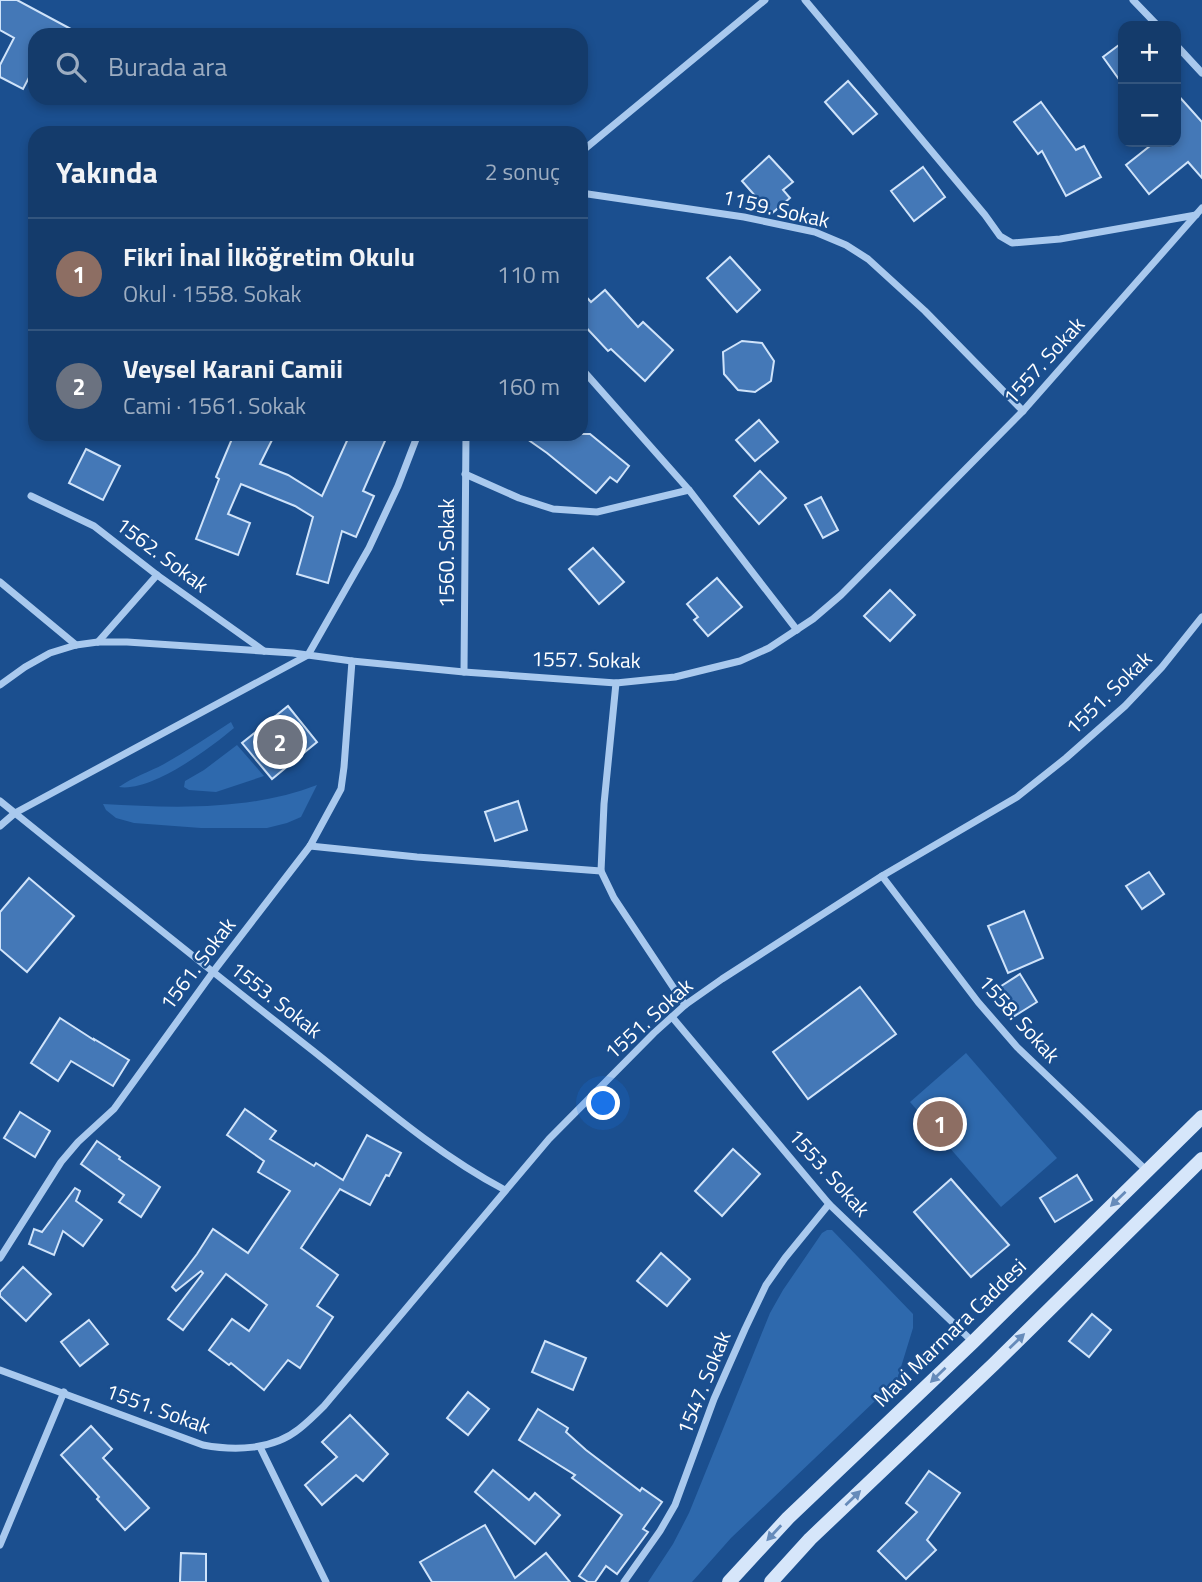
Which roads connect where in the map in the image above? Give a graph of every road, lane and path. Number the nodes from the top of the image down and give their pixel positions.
1 (765, 0) edge
2 (805, 0) edge
3 (1133, 0) edge
4 (1153, 21) edge
5 (1181, 51) edge
6 (1202, 73) edge
7 (588, 146) edge
8 (588, 194) edge
9 (1202, 208) edge
10 (1195, 215) junction
11 (588, 376) edge
12 (1023, 411) junction
13 (415, 441) edge
14 (466, 441) edge
15 (465, 474) junction
16 (688, 490) junction
17 (31, 496) dead end
18 (157, 575) junction
19 (0, 582) edge
20 (1202, 617) edge
21 (797, 630) junction
22 (98, 642) junction
23 (76, 645) junction
24 (265, 651) junction
25 (308, 655) junction
26 (352, 661) junction
27 (464, 672) junction
28 (615, 683) junction
29 (0, 685) edge
30 (0, 801) edge
31 (15, 813) junction
32 (0, 826) edge
33 (310, 846) junction
34 (601, 871) junction
35 (882, 876) junction
36 (213, 972) junction
37 (685, 1005) junction
38 (672, 1017) junction
39 (1202, 1116) edge
40 (1202, 1159) edge
41 (1147, 1171) junction
42 (505, 1190) junction
43 (829, 1204) junction
44 (0, 1258) edge
45 (973, 1342) junction
46 (0, 1370) edge
47 (64, 1392) junction
48 (260, 1447) junction
49 (0, 1545) edge
50 (326, 1582) edge
51 (624, 1582) edge
52 (729, 1582) edge
53 (771, 1582) edge

1 - 7 street
2 - 10 street
3 - 4 street
5 - 6 street
8 - 12 street, 1159. Sokak
9 - 10 street, 1557. Sokak
10 - 12 street, 1557. Sokak
11 - 16 street
12 - 21 street, 1557. Sokak
13 - 25 street
14 - 15 street, 1560. Sokak
15 - 16 street
15 - 27 street, 1560. Sokak
16 - 21 street
17 - 18 street, 1562. Sokak
18 - 22 street
18 - 24 street, 1562. Sokak
19 - 23 street
20 - 35 street, 1551. Sokak
21 - 28 street, 1557. Sokak
22 - 23 street, 1557. Sokak
22 - 24 street, 1557. Sokak
23 - 29 street, 1557. Sokak
24 - 25 street, 1557. Sokak
25 - 26 street, 1557. Sokak
25 - 31 street
26 - 27 street, 1557. Sokak
26 - 33 street, 1561. Sokak
27 - 28 street, 1557. Sokak
28 - 34 street
30 - 31 street, 1553. Sokak
31 - 32 street
31 - 36 street, 1553. Sokak
33 - 34 street
33 - 36 street, 1561. Sokak
34 - 37 street
35 - 37 street, 1551. Sokak
35 - 41 street, 1558. Sokak
36 - 42 street, 1553. Sokak
36 - 44 street, 1561. Sokak
37 - 38 street, 1551. Sokak
38 - 42 street, 1551. Sokak
38 - 43 street, 1553. Sokak
39 - 41 street, Mavi Marmara Caddesi
53 -> 40 street
41 -> 45 street, Mavi Marmara Caddesi
42 - 48 street, 1551. Sokak
43 - 45 street, 1553. Sokak
43 - 51 street, 1547. Sokak
45 -> 52 street, Mavi Marmara Caddesi
46 - 47 street, 1551. Sokak
47 - 48 street, 1551. Sokak
47 - 49 street
48 - 50 street

